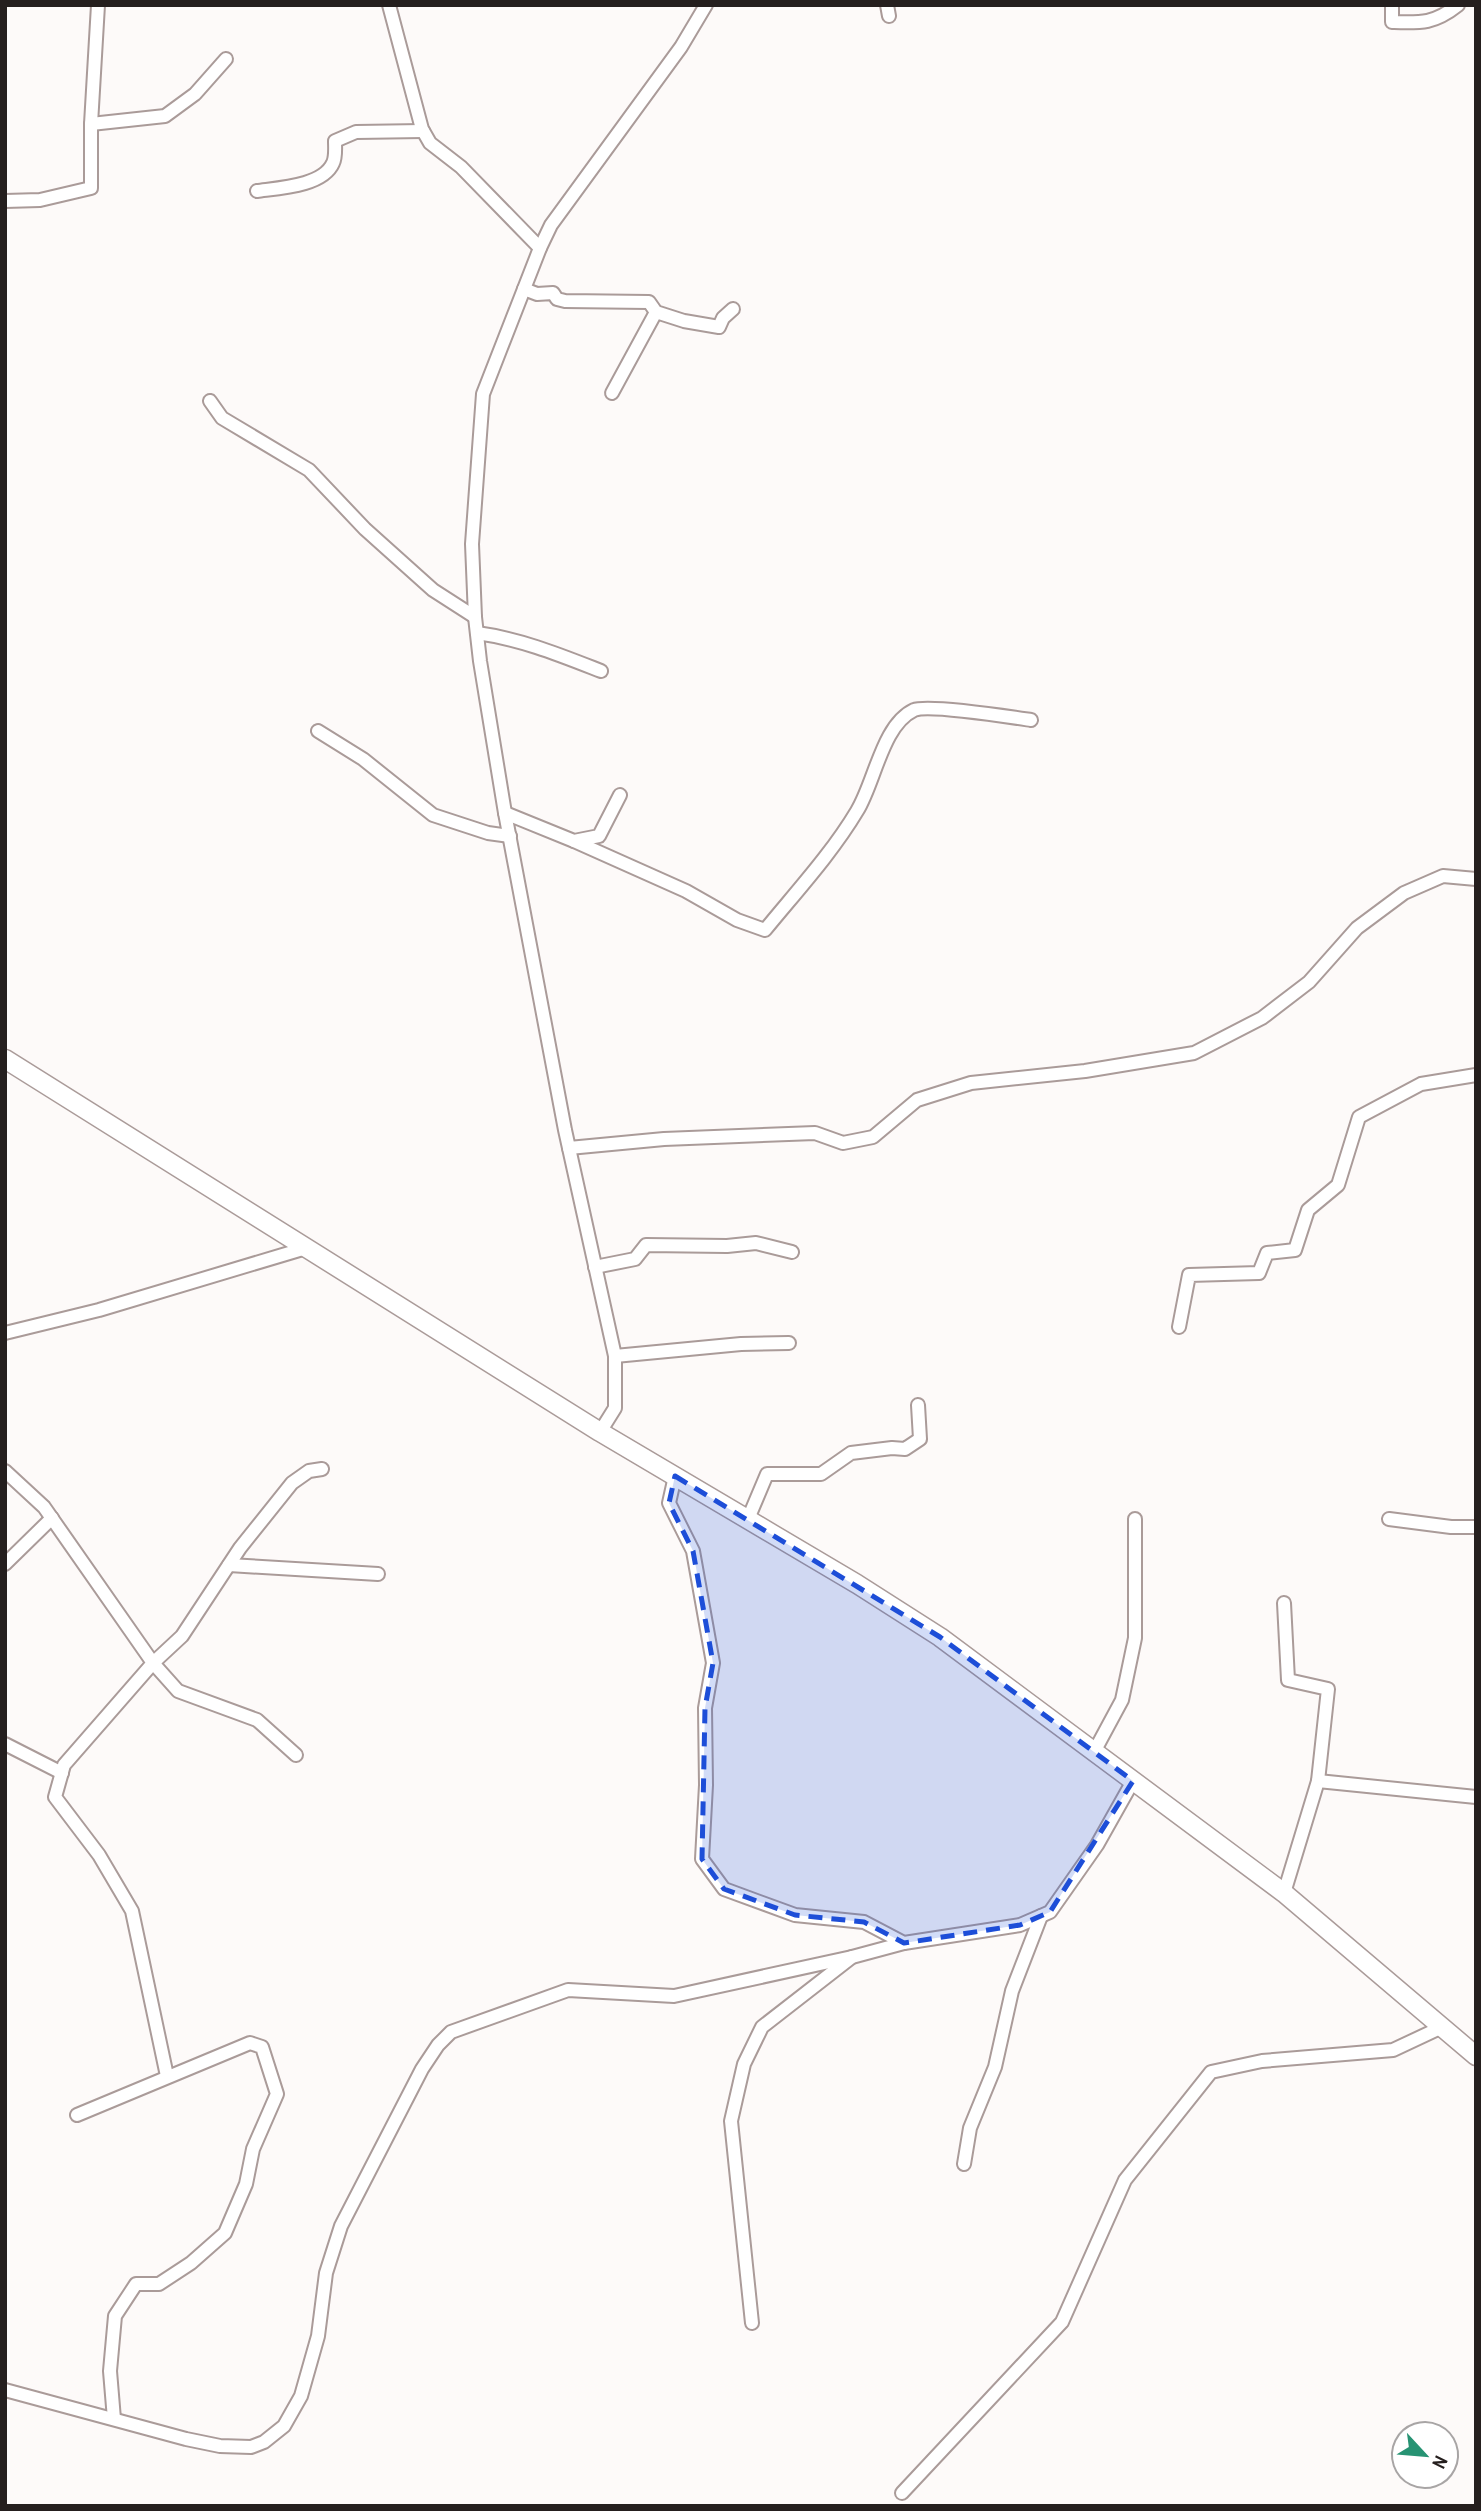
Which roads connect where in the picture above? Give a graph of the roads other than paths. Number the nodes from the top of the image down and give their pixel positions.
1 (98, 5) edge
2 (389, 5) edge
3 (706, 5) edge
4 (1392, 5) edge
5 (1458, 5) edge
6 (226, 59) dead end
7 (91, 124) junction
8 (424, 131) junction
9 (257, 191) dead end
10 (5, 201) edge
11 (540, 248) junction
12 (524, 289) junction
13 (733, 309) dead end
14 (656, 312) junction
15 (612, 393) dead end
16 (210, 401) dead end
17 (475, 617) junction
18 (477, 633) junction
19 (601, 671) dead end
20 (1031, 720) dead end
21 (318, 731) dead end
22 (620, 795) dead end
23 (505, 813) junction
24 (510, 835) junction
25 (574, 841) junction
26 (1476, 878) edge
27 (5, 1059) edge
28 (1476, 1075) edge
29 (569, 1148) junction
30 (306, 1248) junction
31 (792, 1252) dead end
32 (595, 1267) junction
33 (1179, 1327) dead end
34 (5, 1333) edge
35 (789, 1343) dead end
36 (615, 1356) junction
37 (918, 1405) dead end
38 (600, 1432) junction
39 (322, 1469) dead end
40 (5, 1471) edge
41 (676, 1476) junction
42 (52, 1518) junction
43 (748, 1519) junction
44 (1389, 1519) dead end
45 (1135, 1520) dead end
46 (1476, 1527) edge
47 (5, 1564) edge
48 (229, 1565) junction
49 (378, 1574) dead end
50 (1284, 1603) dead end
51 (153, 1663) junction
52 (5, 1744) edge
53 (1094, 1752) junction
54 (296, 1755) dead end
55 (62, 1773) junction
56 (1133, 1781) junction
57 (1318, 1781) junction
58 (1476, 1797) edge
59 (1284, 1893) junction
60 (1041, 1916) junction
61 (904, 1943) junction
62 (852, 1957) junction
63 (1442, 2027) junction
64 (1476, 2056) edge
65 (167, 2076) junction
66 (76, 2115) dead end
67 (964, 2164) dead end
68 (752, 2323) dead end
69 (5, 2390) edge
70 (114, 2419) junction
71 (902, 2493) dead end

1 - 7 street
2 - 8 street
3 - 11 street
4 - 5 street
6 - 7 street
7 - 10 street
8 - 9 street
8 - 11 street
11 - 12 street
12 - 14 street
12 - 17 street
13 - 14 street
14 - 15 street
16 - 17 street
17 - 18 street
18 - 19 street
18 - 23 street
20 - 25 street
21 - 24 street
22 - 25 street
23 - 24 street
23 - 25 street
24 - 29 street
26 - 29 street
27 - 30 main road
28 - 33 street
29 - 32 street
30 - 34 street
30 - 38 main road
31 - 32 street
32 - 36 street
35 - 36 street
36 - 38 street
37 - 43 street
38 - 41 main road
39 - 48 street
40 - 42 street
41 - 43 main road
41 - 61 street
42 - 47 street
42 - 51 street
43 - 53 main road
44 - 46 street
45 - 53 street
48 - 49 street
48 - 51 street
50 - 57 street
51 - 54 street
51 - 55 street
52 - 55 street
53 - 56 main road
55 - 65 street
56 - 59 main road
56 - 60 street
57 - 58 street
57 - 59 street
59 - 63 main road
60 - 61 street
60 - 67 street
61 - 62 street
62 - 68 street
62 - 70 street
63 - 64 main road
63 - 71 street
65 - 66 street
65 - 70 street
69 - 70 street

